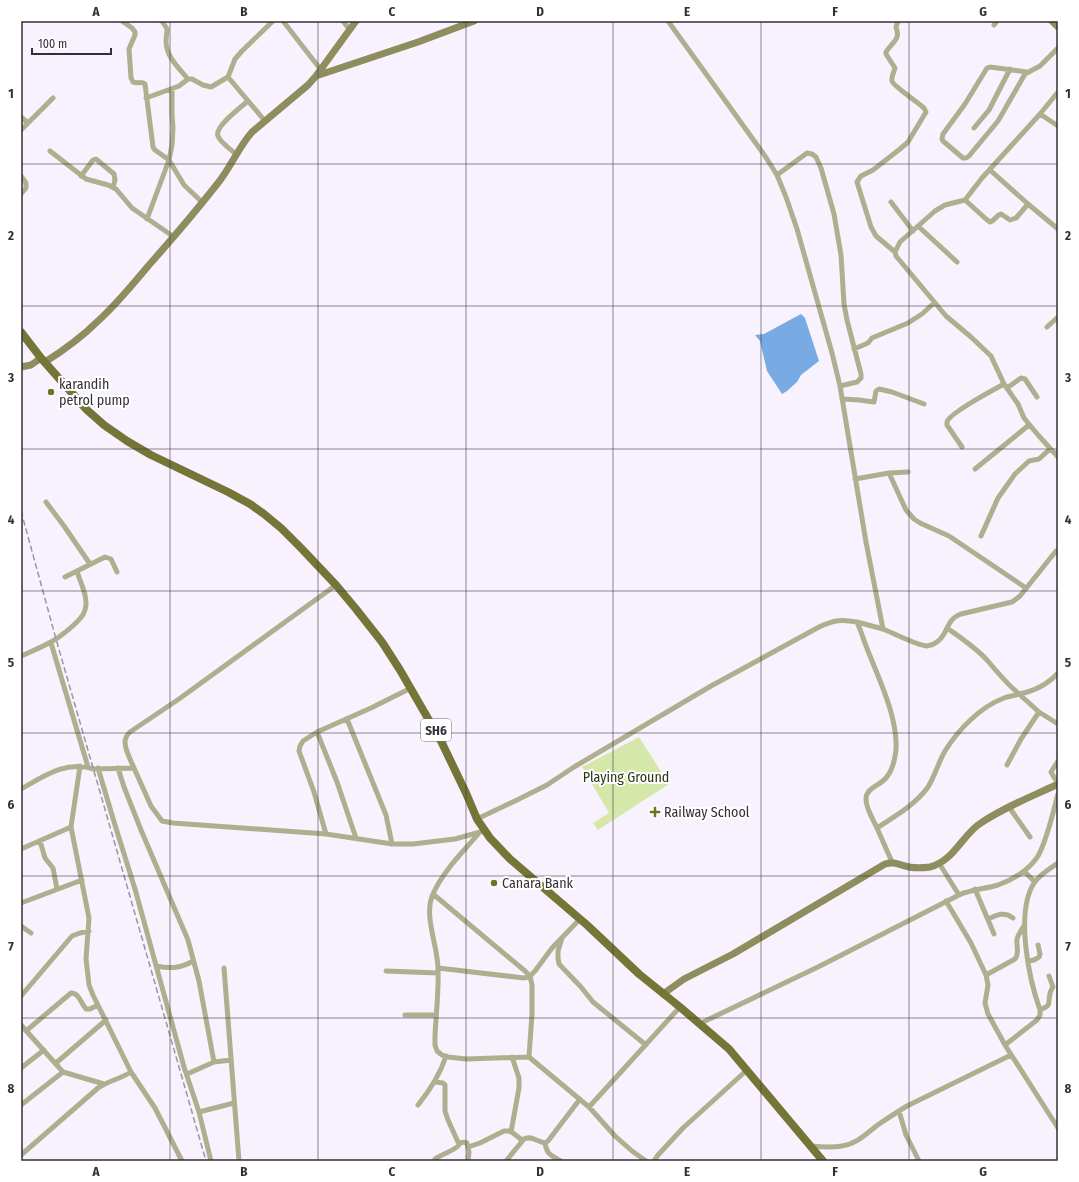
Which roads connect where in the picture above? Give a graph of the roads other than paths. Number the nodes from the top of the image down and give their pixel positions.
1 (122, 21) edge
2 (162, 21) edge
3 (273, 21) edge
4 (283, 21) edge
5 (343, 21) edge
6 (356, 21) edge
7 (474, 21) edge
8 (668, 21) edge
9 (898, 21) edge
10 (1052, 21) edge
11 (1058, 26) edge
12 (349, 29) junction
13 (1058, 48) edge
14 (1010, 69) junction
15 (321, 70) junction
16 (1027, 72) junction
17 (316, 76) junction
18 (228, 77) junction
19 (188, 79) junction
20 (172, 89) junction
21 (1058, 92) edge
22 (53, 98) dead end
23 (146, 98) junction
24 (248, 101) junction
25 (1040, 114) junction
26 (21, 117) edge
27 (265, 121) junction
28 (28, 123) junction
29 (1058, 126) edge
30 (974, 128) dead end
31 (21, 130) edge
32 (50, 151) dead end
33 (236, 154) junction
34 (169, 160) junction
35 (990, 170) junction
36 (777, 175) junction
37 (21, 176) edge
38 (81, 176) junction
39 (113, 187) junction
40 (21, 194) edge
41 (965, 200) junction
42 (203, 202) junction
43 (891, 202) dead end
44 (1028, 204) junction
45 (147, 219) junction
46 (918, 226) junction
47 (1058, 229) edge
48 (913, 231) junction
49 (174, 236) junction
50 (895, 252) junction
51 (957, 262) dead end
52 (934, 303) junction
53 (1058, 318) edge
54 (1047, 327) dead end
55 (21, 332) edge
56 (854, 349) junction
57 (43, 360) junction
58 (21, 367) edge
59 (840, 386) junction
60 (1006, 386) junction
61 (1037, 397) dead end
62 (842, 399) junction
63 (924, 404) dead end
64 (1029, 425) junction
65 (962, 447) dead end
66 (1050, 449) junction
67 (1058, 457) edge
68 (975, 469) dead end
69 (908, 472) dead end
70 (889, 473) junction
71 (855, 479) junction
72 (46, 502) dead end
73 (981, 536) dead end
74 (1057, 550) edge
75 (90, 564) junction
76 (76, 571) junction
77 (117, 572) dead end
78 (65, 577) dead end
79 (336, 585) junction
80 (1026, 588) junction
81 (857, 622) junction
82 (947, 628) junction
83 (883, 629) junction
84 (51, 643) junction
85 (21, 656) edge
86 (1058, 673) edge
87 (411, 688) junction
88 (1019, 694) junction
89 (1039, 712) junction
90 (347, 719) junction
91 (1058, 724) edge
92 (317, 732) junction
93 (1058, 761) edge
94 (1007, 765) dead end
95 (80, 766) junction
96 (88, 767) junction
97 (98, 768) junction
98 (118, 768) junction
99 (134, 768) junction
100 (1058, 781) edge
101 (1058, 784) edge
102 (21, 789) edge
103 (1058, 794) edge
104 (1009, 808) junction
105 (477, 819) junction
106 (71, 827) junction
107 (877, 828) junction
108 (482, 832) junction
109 (326, 834) junction
110 (1030, 837) dead end
111 (356, 838) junction
112 (40, 841) junction
113 (392, 844) junction
114 (21, 849) edge
115 (892, 862) junction
116 (939, 863) junction
117 (1058, 863) edge
118 (1024, 871) junction
119 (82, 880) junction
120 (1035, 882) junction
121 (57, 888) junction
122 (975, 889) junction
123 (433, 894) junction
124 (959, 895) junction
125 (946, 901) junction
126 (21, 903) edge
127 (1013, 918) dead end
128 (580, 919) junction
129 (988, 919) junction
130 (21, 926) edge
131 (1024, 926) junction
132 (89, 931) junction
133 (30, 933) dead end
134 (994, 934) dead end
135 (562, 938) junction
136 (1038, 945) dead end
137 (193, 961) junction
138 (1028, 961) junction
139 (156, 966) junction
140 (224, 968) dead end
141 (438, 970) junction
142 (386, 971) dead end
143 (986, 975) junction
144 (530, 976) junction
145 (1049, 976) dead end
146 (663, 994) junction
147 (21, 996) edge
148 (98, 1005) junction
149 (680, 1007) junction
150 (1040, 1010) junction
151 (436, 1014) junction
152 (405, 1015) dead end
153 (106, 1020) junction
154 (699, 1024) junction
155 (21, 1025) edge
156 (26, 1031) junction
157 (646, 1045) junction
158 (1005, 1045) junction
159 (44, 1050) junction
160 (1011, 1055) junction
161 (446, 1056) junction
162 (512, 1057) junction
163 (529, 1057) junction
164 (231, 1060) junction
165 (214, 1062) junction
166 (56, 1063) junction
167 (21, 1068) edge
168 (747, 1070) junction
169 (63, 1072) junction
170 (131, 1072) junction
171 (187, 1074) junction
172 (435, 1082) junction
173 (104, 1084) junction
174 (580, 1099) junction
175 (234, 1103) junction
176 (21, 1105) edge
177 (418, 1105) dead end
178 (589, 1107) junction
179 (899, 1111) junction
180 (199, 1112) junction
181 (1058, 1128) edge
182 (511, 1132) junction
183 (522, 1140) junction
184 (459, 1143) junction
185 (545, 1143) junction
186 (468, 1146) junction
187 (811, 1146) junction
188 (21, 1155) edge
189 (550, 1158) edge
190 (435, 1159) dead end
191 (182, 1161) edge
192 (211, 1161) edge
193 (239, 1161) edge
194 (468, 1161) edge
195 (506, 1161) edge
196 (561, 1161) edge
197 (646, 1161) edge
198 (654, 1161) edge
199 (823, 1161) edge
200 (919, 1161) edge

1 - 23 street
2 - 19 street
3 - 18 street
4 - 15 street
5 - 12 street
6 - 12 street
7 - 17 street
8 - 36 street
9 - 50 street
10 - 11 street
12 - 15 street
13 - 16 street
14 - 16 street
14 - 16 street
14 - 30 street
15 - 17 street
17 - 27 street
18 - 19 street
18 - 24 street
19 - 20 street
20 - 23 street
20 - 34 street
21 - 25 street
22 - 28 street
23 - 34 street
24 - 27 street
24 - 33 street
25 - 29 street
25 - 35 street
26 - 28 street
27 - 33 street
28 - 31 street
32 - 38 street
33 - 42 street
34 - 42 street
34 - 45 street
35 - 41 street
35 - 44 street
36 - 56 street
36 - 59 street
37 - 40 street
38 - 39 street
38 - 39 street
39 - 45 street
41 - 44 street
41 - 46 street
42 - 49 street
43 - 48 street
44 - 47 street
45 - 49 street
46 - 48 street
46 - 51 street
48 - 50 street
49 - 57 street
50 - 52 street
52 - 56 street
52 - 60 street
53 - 54 street
55 - 57 main road, SH6
56 - 59 street
57 - 58 street
57 - 79 main road, SH6
59 - 62 street
60 - 61 street
60 - 64 street
60 - 65 street
62 - 63 street
62 - 71 street
64 - 66 street
64 - 68 street
66 - 67 street
66 - 73 street
69 - 70 street
70 - 71 street
70 - 80 street
71 - 83 street
72 - 75 street
74 - 80 street
75 - 76 street
75 - 77 street
76 - 78 street
76 - 84 street
79 - 87 main road, SH6
79 - 99 street
80 - 82 street
81 - 83 street
81 - 105 street
81 - 107 street
82 - 83 street
82 - 88 street
84 - 85 street
84 - 96 street
86 - 88 street
87 - 90 street
87 - 105 main road, SH6
88 - 89 street
88 - 107 street
89 - 91 street
89 - 94 street
90 - 92 street
90 - 113 street
92 - 109 street
92 - 111 street
93 - 100 street
95 - 96 street
95 - 102 street
95 - 106 street
96 - 97 street
97 - 98 street
97 - 139 street
98 - 99 street
98 - 137 street
99 - 109 street
101 - 104 street
103 - 118 street
104 - 110 street
104 - 116 street
105 - 108 main road, SH6
106 - 112 street
106 - 119 street
107 - 115 street
108 - 113 street
108 - 123 street
108 - 128 main road, SH6
109 - 111 street
111 - 113 street
112 - 114 street
112 - 121 street
115 - 116 street
115 - 146 street
116 - 124 street
117 - 120 street
118 - 120 street
118 - 122 street
119 - 121 street
119 - 132 street
120 - 131 street
121 - 126 street
122 - 124 street
122 - 129 street
123 - 141 street
123 - 144 street
124 - 125 street
125 - 143 street
125 - 154 street
127 - 129 street
128 - 135 street
128 - 146 main road, SH6
129 - 134 street
130 - 133 street
131 - 138 street
131 - 143 street
132 - 147 street
132 - 148 street
135 - 144 street
135 - 157 street
136 - 138 street
137 - 139 street
137 - 165 street
138 - 150 street
139 - 171 street
140 - 164 street
141 - 142 street
141 - 144 street
141 - 151 street
143 - 158 street
144 - 163 street
145 - 150 street
146 - 149 main road, SH6
148 - 153 street
148 - 156 street
149 - 154 main road, SH6
149 - 157 street
150 - 158 street
151 - 152 street
151 - 161 street
153 - 166 street
153 - 170 street
154 - 168 main road, SH6
155 - 156 street
156 - 159 street
157 - 178 street
158 - 160 street
159 - 166 street
159 - 167 street
160 - 179 street
160 - 181 street
161 - 162 street
161 - 172 street
162 - 163 street
162 - 182 street
163 - 174 street
164 - 165 street
164 - 175 street
165 - 171 street
166 - 169 street
168 - 187 main road, SH6
168 - 198 street
169 - 173 street
169 - 176 street
170 - 173 street
170 - 191 street
171 - 180 street
172 - 177 street
172 - 184 street
173 - 188 street
174 - 178 street
174 - 185 street
175 - 180 street
175 - 193 street
178 - 197 street
179 - 187 street
179 - 200 street
180 - 192 street
182 - 183 street
182 - 186 street
183 - 185 street
183 - 195 street
184 - 186 street
184 - 190 street
185 - 189 street
186 - 194 street
187 - 199 main road, SH6
189 - 196 street

